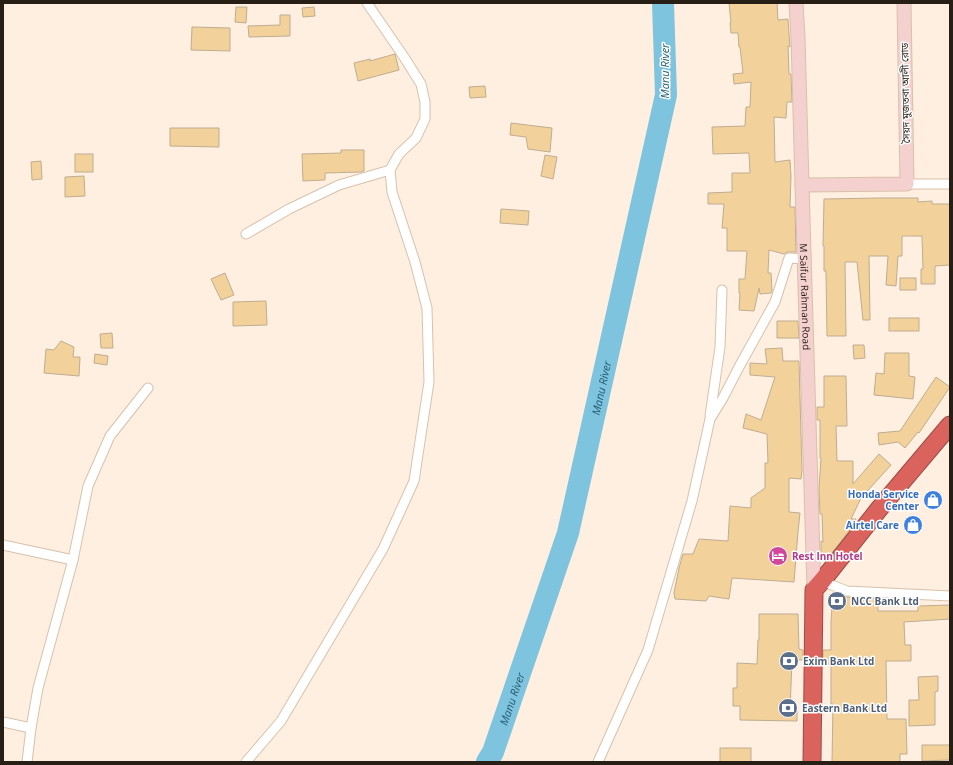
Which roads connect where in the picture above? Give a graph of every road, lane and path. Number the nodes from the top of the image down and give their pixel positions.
1 (367, 3) edge
2 (796, 3) edge
3 (904, 3) edge
4 (390, 170) junction
5 (907, 184) junction
6 (950, 184) edge
7 (802, 185) junction
8 (246, 234) dead end
9 (804, 259) junction
10 (722, 290) dead end
11 (148, 388) dead end
12 (710, 419) junction
13 (950, 426) edge
14 (3, 545) edge
15 (73, 560) junction
16 (818, 586) junction
17 (950, 596) edge
18 (3, 722) edge
19 (31, 728) junction
20 (27, 762) edge
21 (246, 762) edge
22 (598, 762) edge
23 (812, 762) edge

1 - 4 street
2 - 7 main road, M Saifur Rahman Road
3 - 5 main road, সৈয়দ মুজতবা আলী রোড
4 - 8 street
4 - 21 street
5 - 6 street
5 - 7 main road
7 - 9 main road, M Saifur Rahman Road
9 - 12 street
9 - 16 main road, M Saifur Rahman Road
10 - 12 street
11 - 15 street
12 - 22 street
13 - 16 highway
14 - 15 street
15 - 19 street
16 - 17 street
16 - 23 highway
18 - 19 street
19 - 20 street

